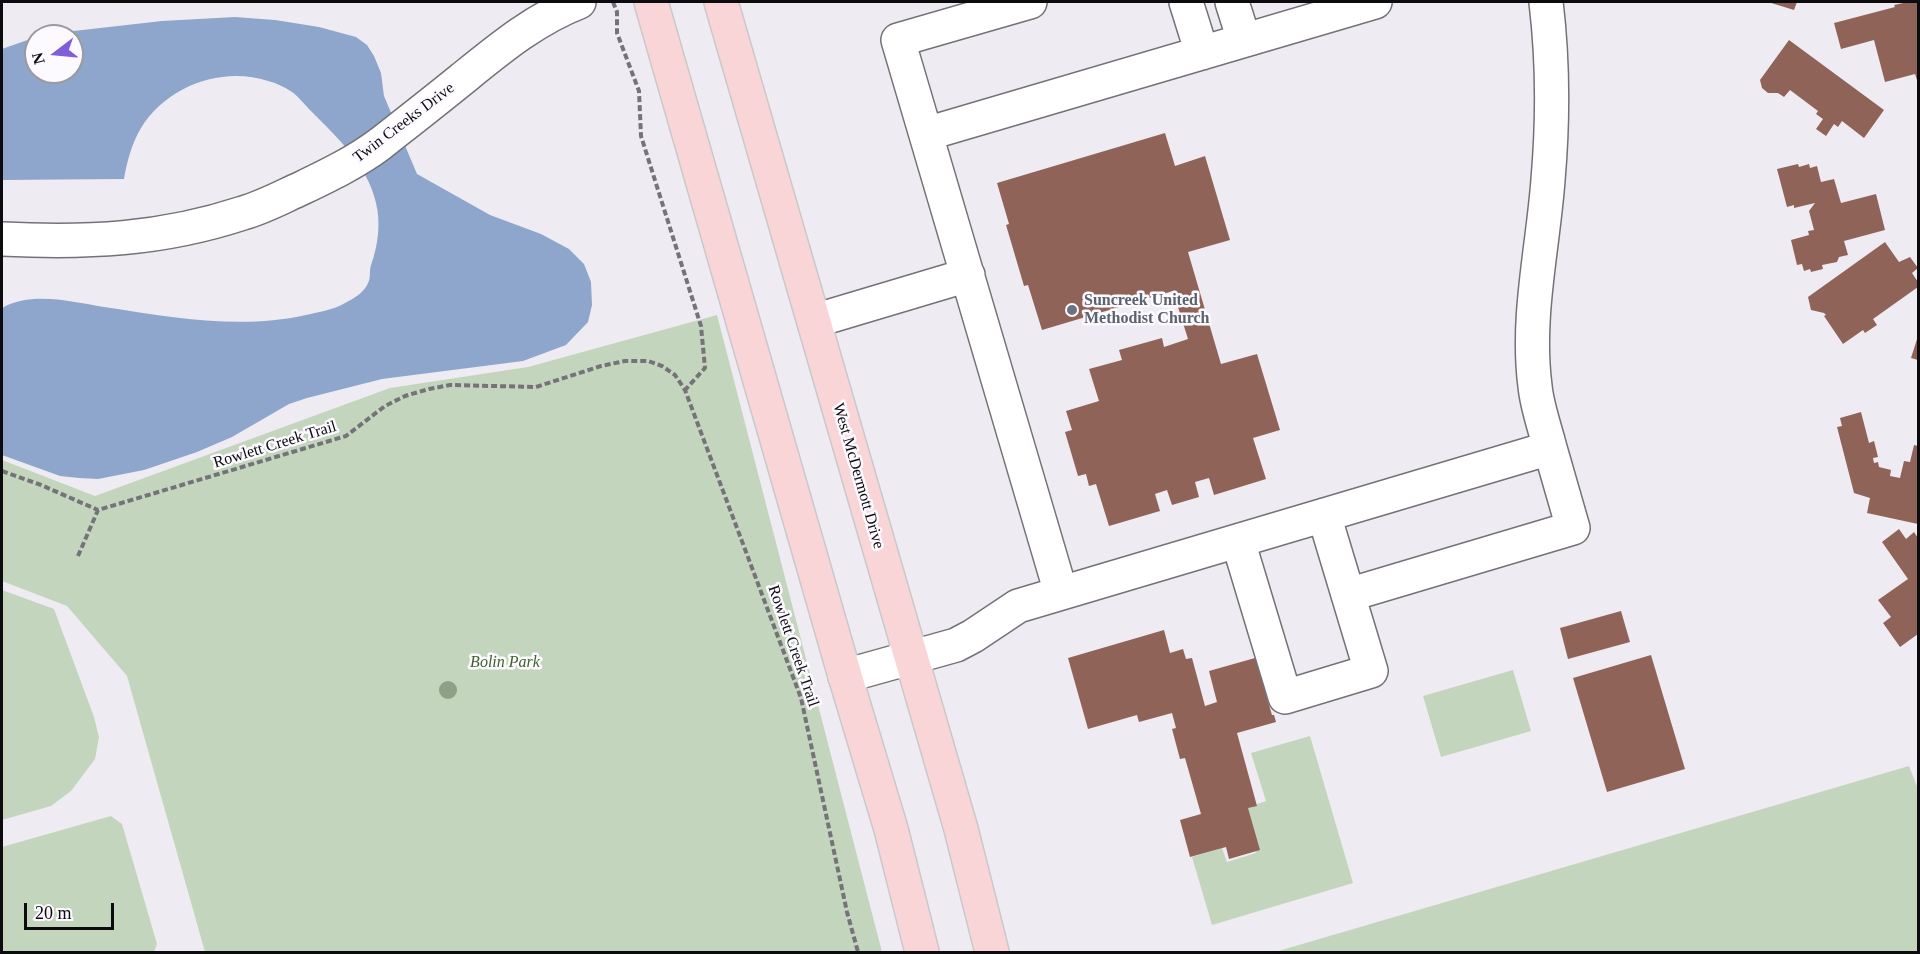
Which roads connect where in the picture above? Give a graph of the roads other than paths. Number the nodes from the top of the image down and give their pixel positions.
1 (579, 2) edge
2 (651, 2) edge
3 (721, 2) edge
4 (1030, 2) edge
5 (1186, 2) edge
6 (1232, 2) edge
7 (1375, 2) edge
8 (1546, 2) edge
9 (1244, 40) junction
10 (1202, 52) junction
11 (926, 134) junction
12 (2, 238) edge
13 (968, 275) junction
14 (814, 321) junction
15 (1550, 448) junction
16 (1324, 515) junction
17 (1238, 541) junction
18 (1061, 593) junction
19 (1348, 595) junction
20 (911, 657) junction
21 (845, 676) junction
22 (922, 952) edge
23 (992, 952) edge

1 - 12 street, Twin Creeks Drive
2 - 21 main road
3 - 14 main road, West McDermott Drive
4 - 11 street
5 - 10 street
6 - 9 street
7 - 9 street
8 - 15 street
9 - 10 street
10 - 11 street
11 - 13 street
13 - 14 street
13 - 18 street
14 - 20 main road, West McDermott Drive
15 - 16 street
15 - 19 street
16 - 17 street
16 - 19 street
17 - 18 street
17 - 19 street
18 - 20 street
20 - 21 street
20 - 23 main road, West McDermott Drive
21 - 22 main road

